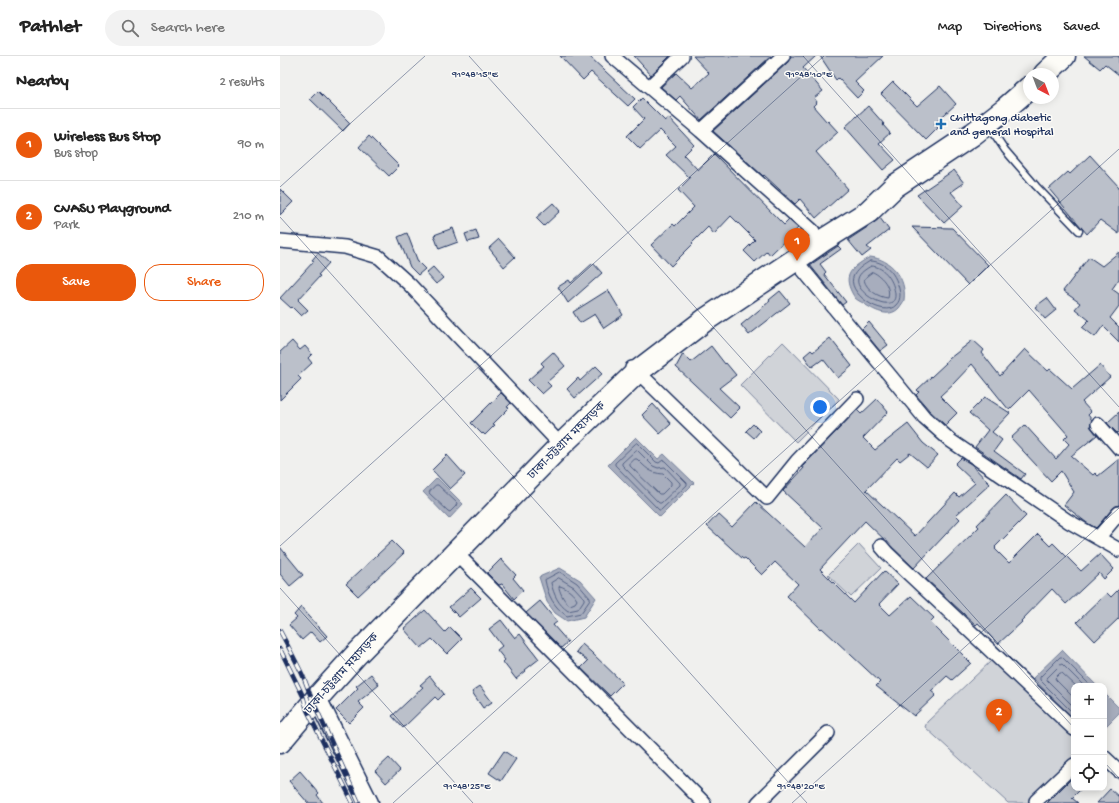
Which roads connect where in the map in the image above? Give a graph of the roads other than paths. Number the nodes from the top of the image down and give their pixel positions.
1 (612, 56) edge
2 (682, 56) edge
3 (783, 56) edge
4 (1064, 56) edge
5 (1051, 68) edge
6 (649, 87) junction
7 (1023, 93) edge
8 (986, 123) junction
9 (700, 131) junction
10 (895, 186) junction
11 (813, 231) junction
12 (1079, 231) dead end
13 (280, 240) edge
14 (795, 260) junction
15 (633, 368) junction
16 (857, 399) dead end
17 (1098, 424) dead end
18 (556, 440) junction
19 (1119, 448) edge
20 (1119, 514) edge
21 (1098, 538) junction
22 (882, 546) dead end
23 (1119, 550) edge
24 (456, 552) junction
25 (316, 698) junction
26 (280, 721) edge
27 (1071, 726) edge
28 (828, 733) dead end
29 (280, 742) edge
30 (1107, 760) edge
31 (1071, 768) edge
32 (1119, 771) edge
33 (1036, 801) dead end
34 (369, 803) edge
35 (704, 803) edge
36 (758, 803) edge

1 - 6 street
2 - 6 street
3 - 9 street
4 - 5 highway
6 - 9 street
7 - 8 highway, ঢাকা-চট্টগ্রাম মহাসড়ক
8 - 10 highway, ঢাকা-চট্টগ্রাম মহাসড়ক
8 - 12 lane
9 - 11 street
10 - 11 highway, ঢাকা-চট্টগ্রাম মহাসড়ক
10 - 14 highway, ঢাকা-চট্টগ্রাম মহাসড়ক
11 - 15 highway, ঢাকা-চট্টগ্রাম মহাসড়ক
13 - 18 street
14 - 15 highway, ঢাকা-চট্টগ্রাম মহাসড়ক
14 - 21 street
15 - 16 street
15 - 18 highway, ঢাকা-চট্টগ্রাম মহাসড়ক
17 - 19 street
18 - 24 highway, ঢাকা-চট্টগ্রাম মহাসড়ক
18 - 26 highway, ঢাকা-চট্টগ্রাম মহাসড়ক
20 - 21 street
21 - 23 street
22 - 27 street
24 - 25 highway, ঢাকা-চট্টগ্রাম মহাসড়ক
24 - 35 street
25 - 29 highway, ঢাকা-চট্টগ্রাম মহাসড়ক
25 - 34 main road
28 - 36 street
30 - 32 street
31 - 33 street

